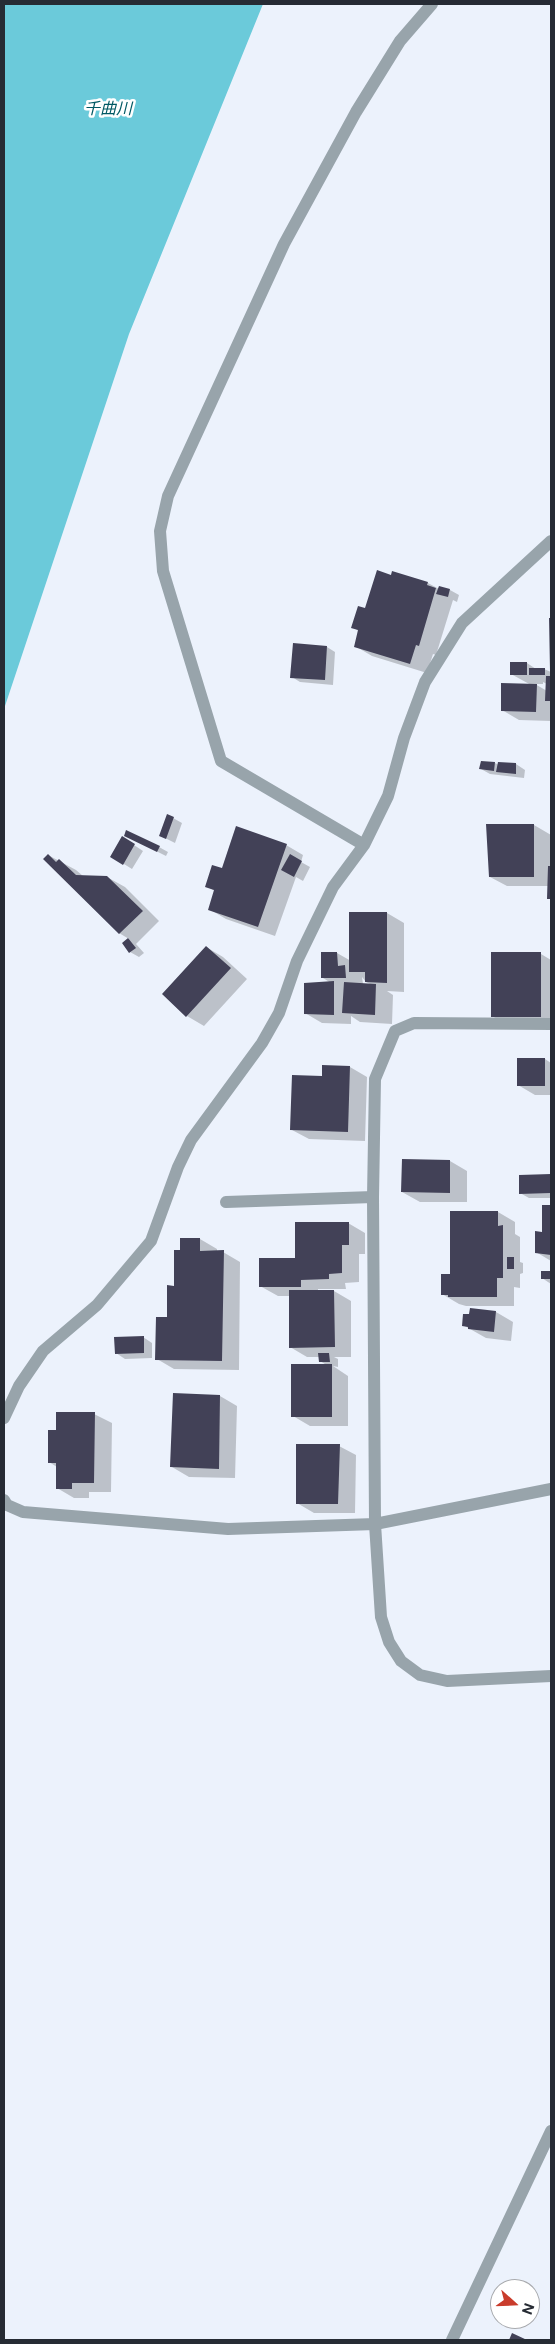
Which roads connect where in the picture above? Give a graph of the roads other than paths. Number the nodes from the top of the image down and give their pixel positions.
1 (432, 4) edge
2 (551, 541) edge
3 (364, 845) junction
4 (551, 1024) edge
5 (373, 1197) junction
6 (226, 1202) dead end
7 (4, 1418) edge
8 (551, 1489) edge
9 (4, 1500) edge
10 (375, 1524) junction
11 (551, 1676) edge
12 (551, 2131) edge
13 (452, 2340) edge

1 - 3 street
2 - 3 street
3 - 7 street
4 - 5 street
5 - 6 street
5 - 10 street
8 - 10 street
9 - 10 street
10 - 11 street
12 - 13 street

